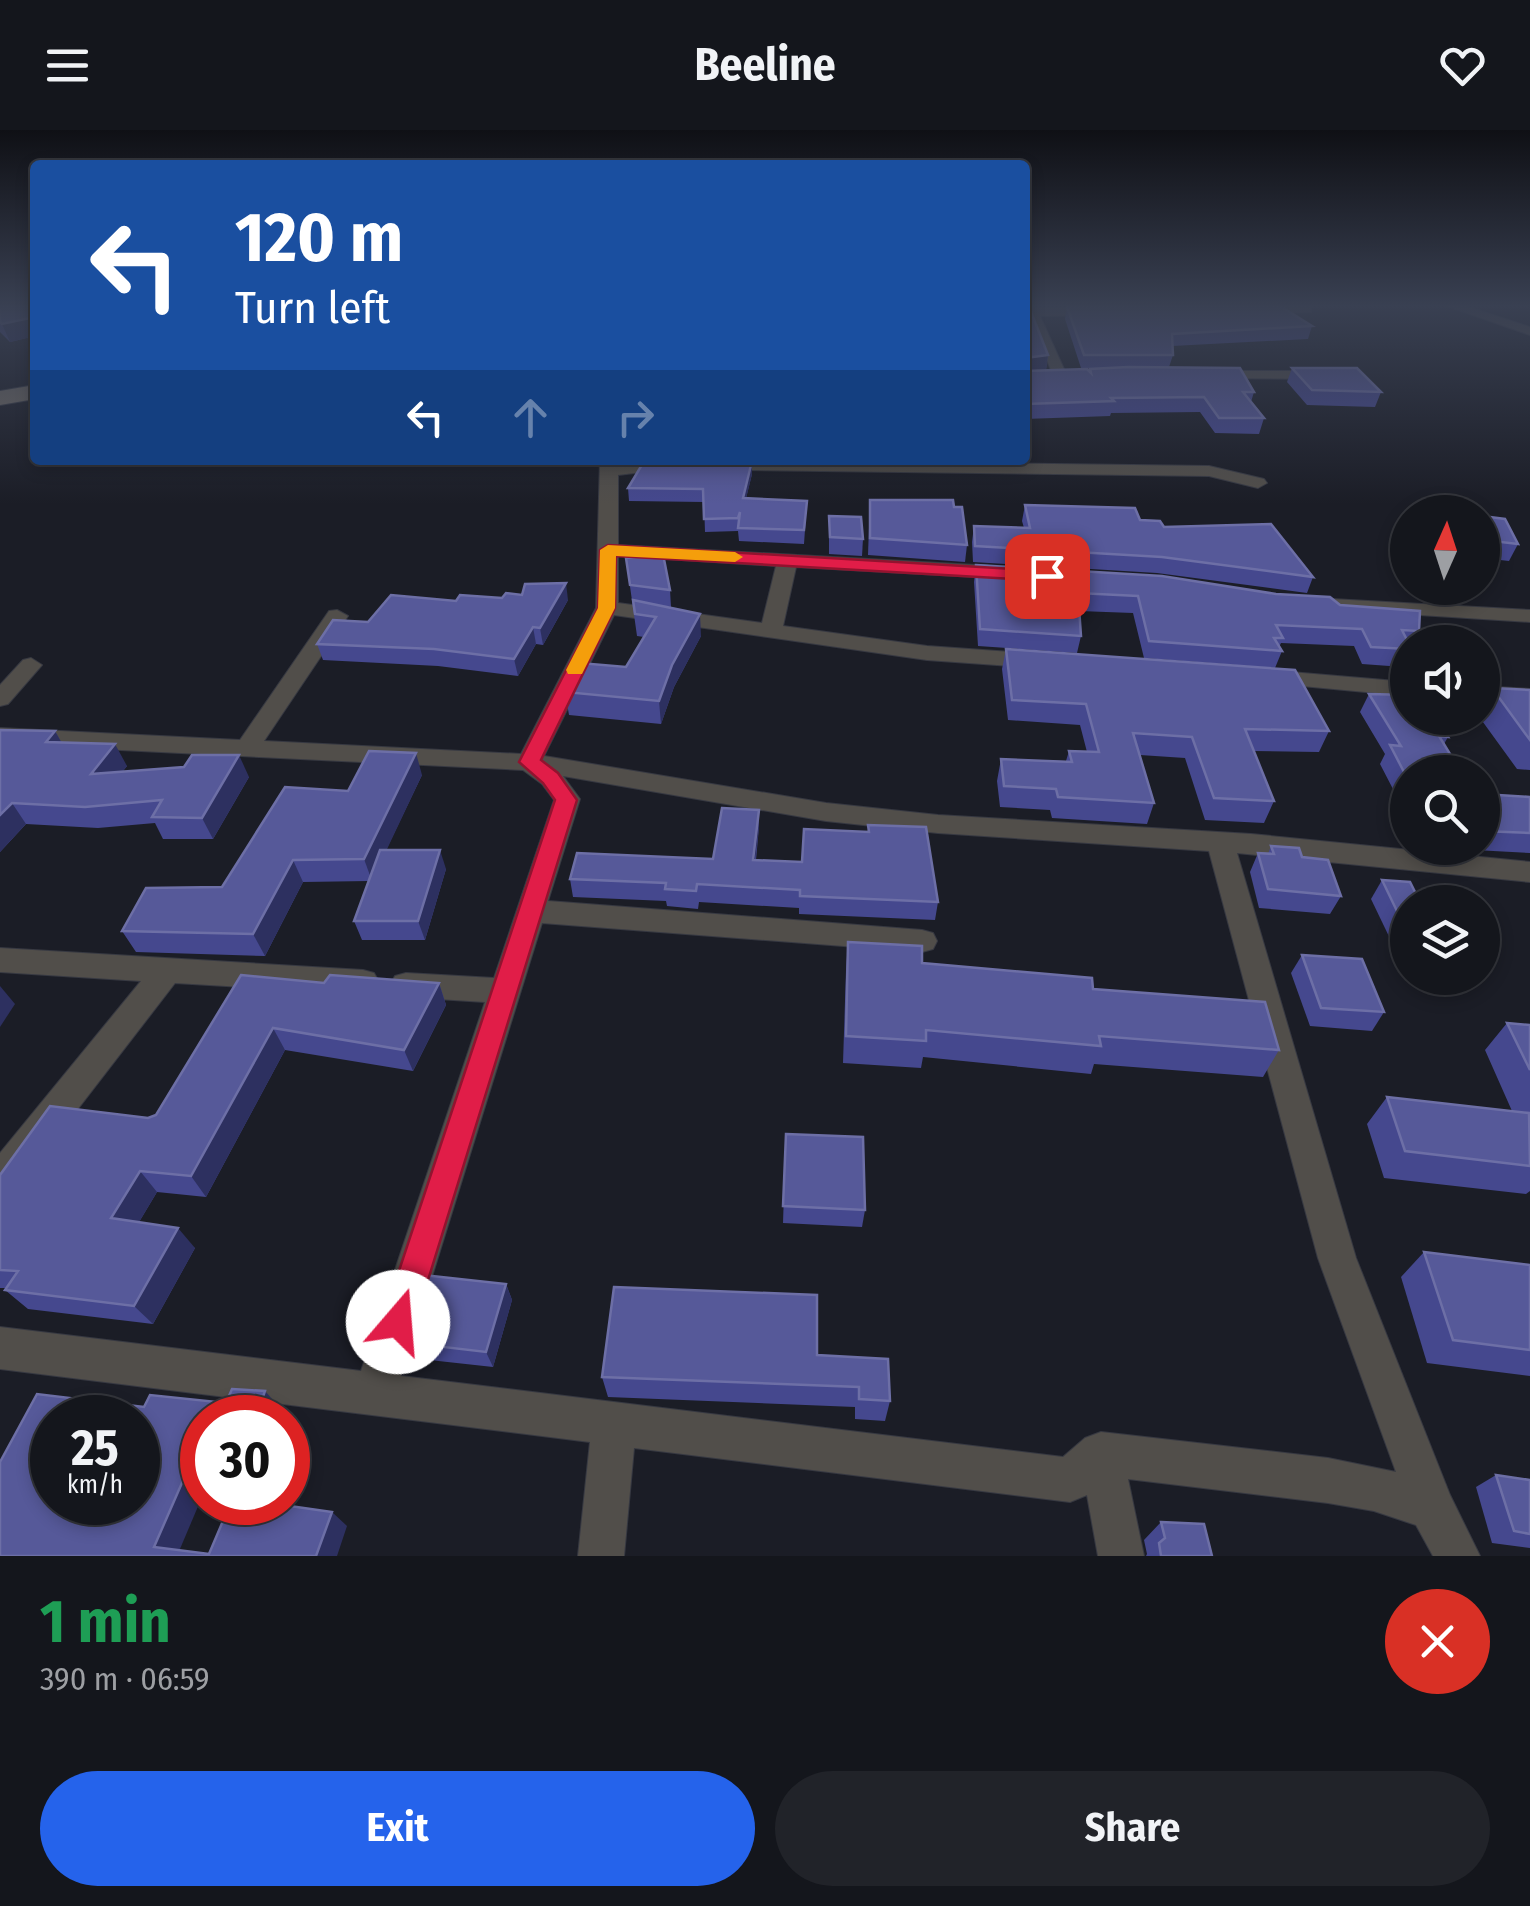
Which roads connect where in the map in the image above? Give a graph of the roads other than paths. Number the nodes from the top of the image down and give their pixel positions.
1 (1065, 371) edge
2 (1184, 374) edge
3 (1341, 375) edge
4 (1043, 378) edge
5 (30, 393) edge
6 (0, 398) edge
7 (609, 465) edge
8 (759, 465) edge
9 (1258, 483) dead end
10 (608, 550) junction
11 (788, 560) junction
12 (1041, 575) edge
13 (1308, 604) edge
14 (606, 608) junction
15 (337, 616) edge
16 (1530, 616) edge
17 (771, 631) junction
18 (1064, 663) edge
19 (32, 665) dead end
20 (1241, 675) edge
21 (1390, 687) edge
22 (1500, 694) edge
23 (1530, 696) edge
24 (0, 699) edge
25 (0, 736) edge
26 (247, 748) junction
27 (530, 762) junction
28 (1220, 842) junction
29 (1530, 872) edge
30 (531, 911) junction
31 (922, 941) edge
32 (0, 960) edge
33 (167, 970) junction
34 (506, 990) junction
35 (0, 1181) edge
36 (0, 1348) edge
37 (374, 1395) junction
38 (614, 1424) junction
39 (1101, 1454) junction
40 (1434, 1510) junction
41 (601, 1556) edge
42 (1121, 1556) edge
43 (1457, 1556) edge

1 - 4 street
2 - 3 street
5 - 6 main road
7 - 10 street
8 - 9 street
10 - 11 street
10 - 14 street
11 - 12 street
11 - 17 street
13 - 16 street
14 - 17 street
14 - 27 street
15 - 26 street
17 - 18 street
19 - 24 street
20 - 21 street
22 - 23 street
25 - 26 street
26 - 27 street
27 - 28 street
27 - 30 street
28 - 29 street
28 - 40 street
30 - 31 street
30 - 34 street
32 - 33 street
33 - 34 street
33 - 35 street
34 - 37 street
36 - 37 street
37 - 38 street
38 - 39 street
38 - 41 street
39 - 40 street
39 - 42 street
40 - 43 street

